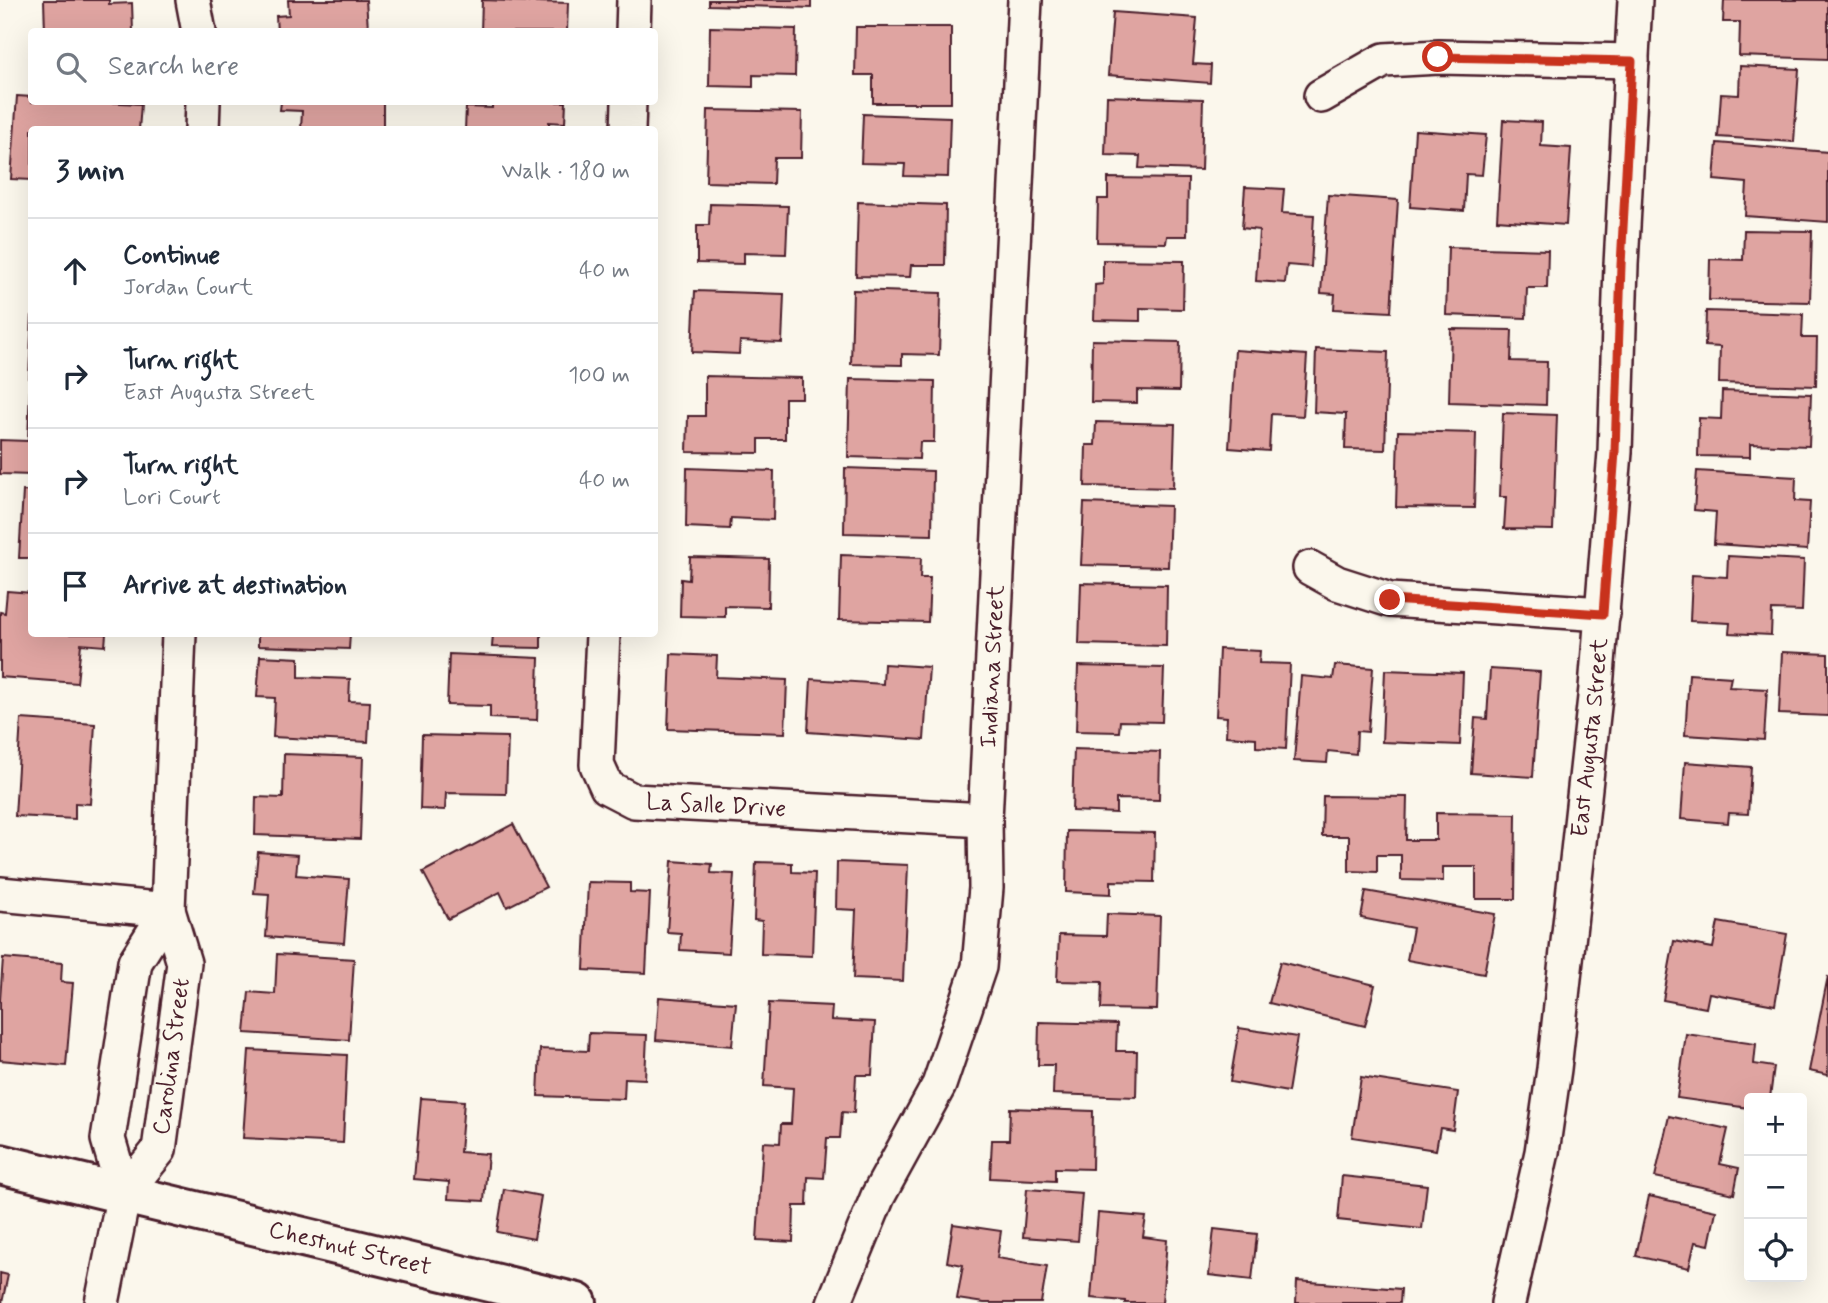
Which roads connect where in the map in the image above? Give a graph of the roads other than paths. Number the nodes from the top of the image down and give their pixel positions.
1 (192, 0) edge
2 (634, 0) edge
3 (1026, 0) edge
4 (1635, 0) edge
5 (198, 28) edge
6 (633, 28) edge
7 (1632, 61) junction
8 (1321, 96) dead end
9 (203, 105) edge
10 (629, 105) edge
11 (202, 126) edge
12 (628, 126) edge
13 (1310, 568) dead end
14 (1603, 614) junction
15 (178, 637) edge
16 (603, 637) edge
17 (985, 820) junction
18 (0, 894) edge
19 (168, 910) junction
20 (0, 1164) edge
21 (124, 1194) junction
22 (102, 1303) edge
23 (577, 1303) edge
24 (834, 1303) edge
25 (1508, 1303) edge

1 - 5 street
2 - 6 street
3 - 17 street, Indiana Street
4 - 7 street, East Augusta Street
7 - 8 street
7 - 14 street, East Augusta Street
9 - 11 street
10 - 12 street
13 - 14 street
14 - 25 street, East Augusta Street
15 - 19 street, Carolina Street
16 - 17 street, La Salle Drive
17 - 24 street, Indiana Street
18 - 19 street
19 - 21 street, Carolina Street
19 - 21 street, Carolina Street
20 - 21 street, Chestnut Street
21 - 22 street, Carolina Street
21 - 23 street, Chestnut Street

